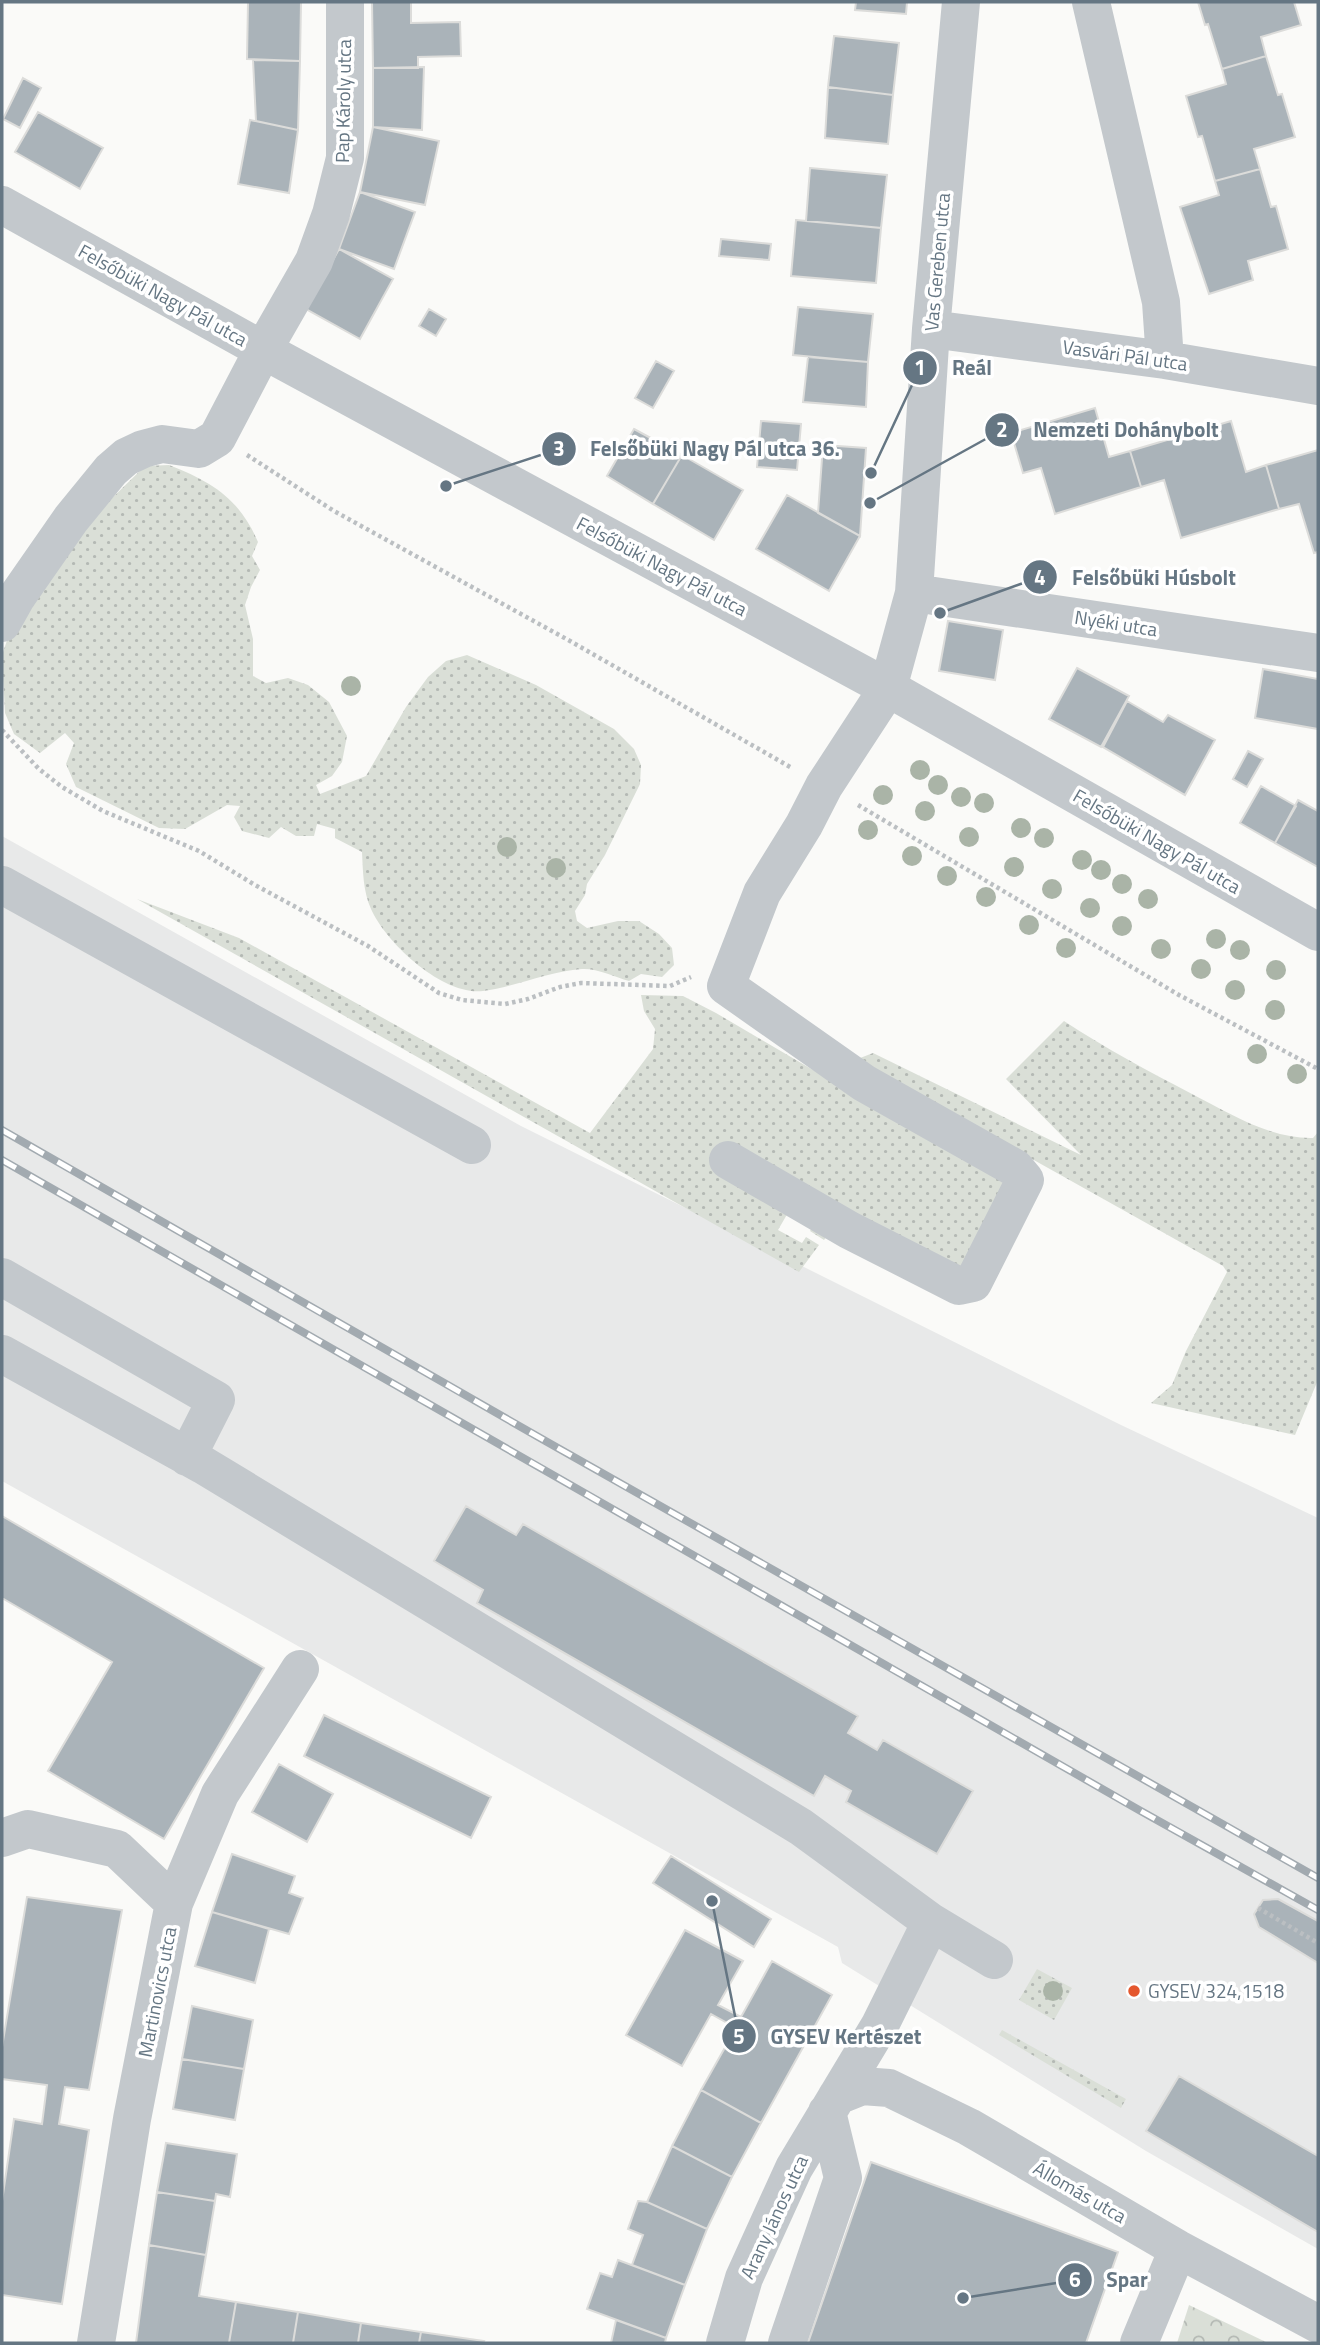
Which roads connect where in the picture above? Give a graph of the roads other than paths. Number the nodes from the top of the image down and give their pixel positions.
1 (345, 2) edge
2 (961, 2) edge
3 (1091, 2) edge
4 (2, 205) edge
5 (931, 329) junction
6 (262, 350) junction
7 (1165, 360) junction
8 (1318, 386) edge
9 (914, 593) junction
10 (2, 624) edge
11 (1318, 653) edge
12 (888, 688) junction
13 (2, 885) edge
14 (1318, 932) edge
15 (472, 1145) dead end
16 (728, 1160) dead end
17 (2, 1277) edge
18 (2, 1354) edge
19 (187, 1457) junction
20 (300, 1669) dead end
21 (2, 1838) edge
22 (174, 1903) junction
23 (931, 1923) junction
24 (994, 1960) dead end
25 (832, 2104) junction
26 (1178, 2249) junction
27 (1318, 2324) edge
28 (96, 2343) edge
29 (725, 2343) edge
30 (787, 2343) edge
31 (1139, 2343) edge

1 - 6 street, Pap Károly utca
2 - 5 street, Vas Gereben utca
3 - 7 street
4 - 6 street, Felsőbüki Nagy Pál utca
5 - 7 street, Vasvári Pál utca
5 - 9 street, Vas Gereben utca
6 - 10 street, Pap Károly utca
6 - 12 street, Felsőbüki Nagy Pál utca
7 - 8 street, Vasvári Pál utca
9 - 11 street, Nyéki utca
9 - 12 street, Vas Gereben utca
12 - 14 street, Felsőbüki Nagy Pál utca
12 - 16 street, Vas Gereben utca
13 - 15 street
17 - 19 street
18 - 19 street
19 - 23 street
20 - 22 street, Martinovics utca
21 - 22 street
22 - 28 street, Martinovics utca
23 - 24 street
23 - 25 street, Arany János utca
25 - 26 street, Állomás utca
25 - 29 street, Arany János utca
25 - 30 street
26 - 27 street, Állomás utca
26 - 31 street

